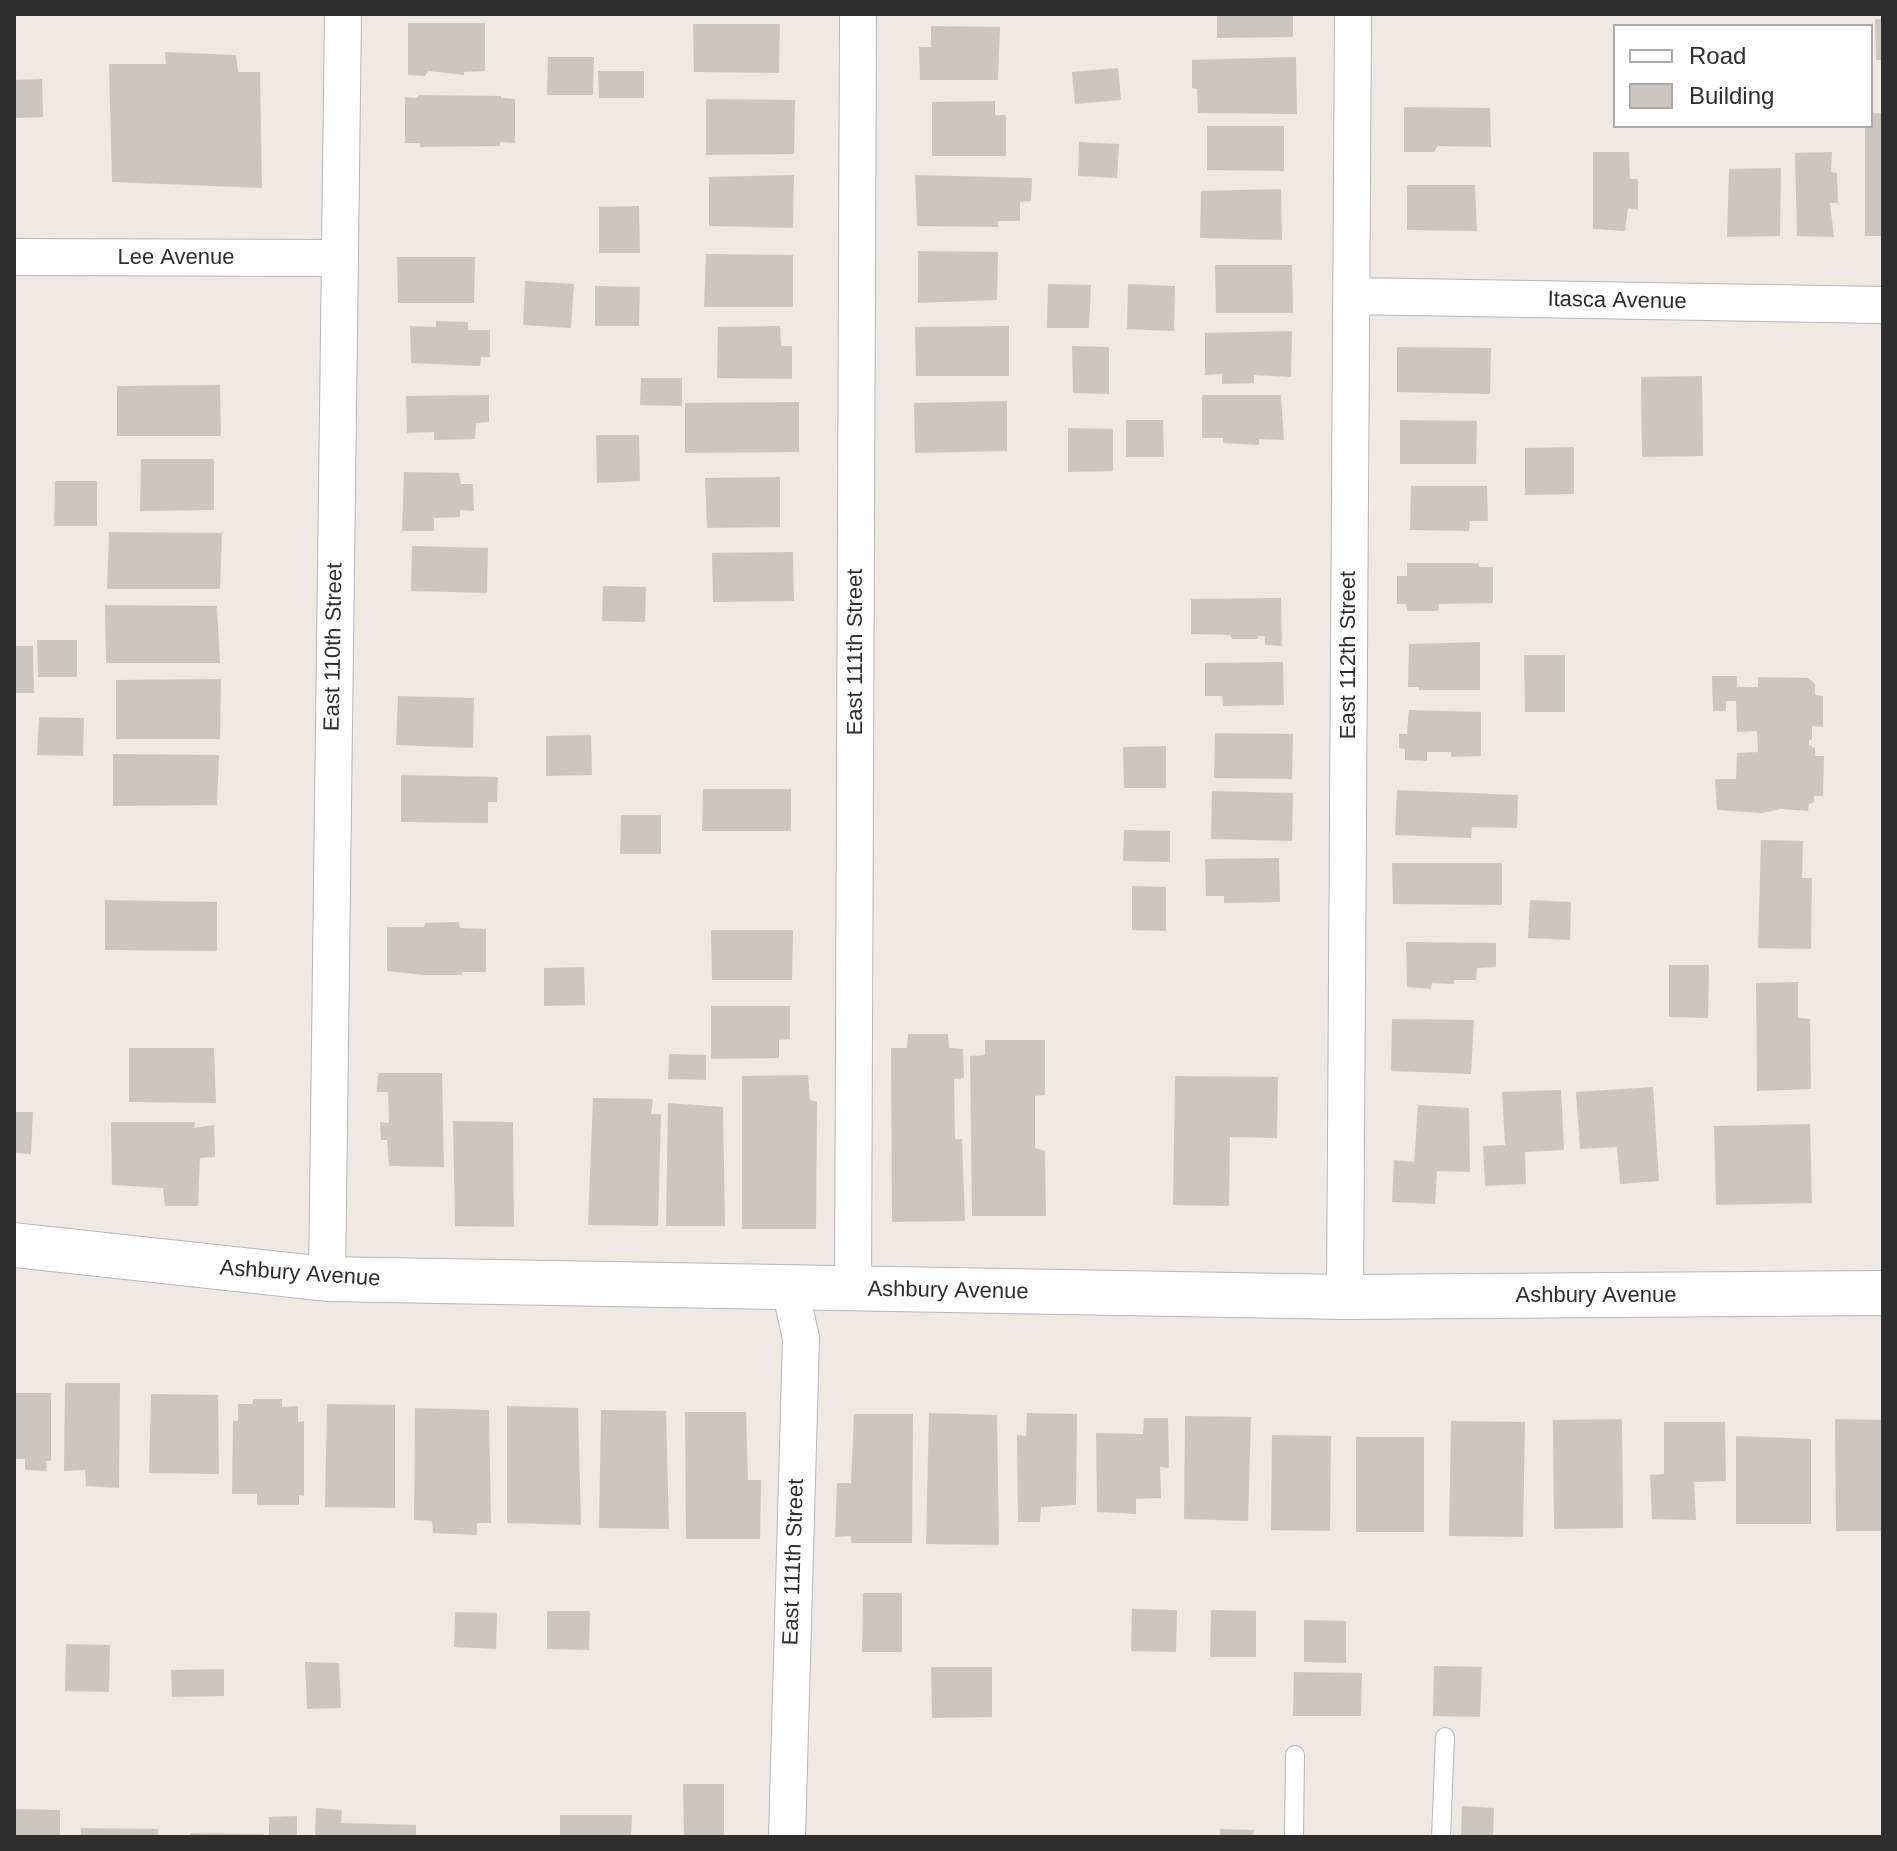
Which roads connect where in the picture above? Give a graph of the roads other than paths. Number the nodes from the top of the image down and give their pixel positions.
1 (343, 14) edge
2 (858, 14) edge
3 (1353, 14) edge
4 (14, 257) edge
5 (338, 258) junction
6 (1352, 296) junction
7 (1883, 305) edge
8 (14, 1245) edge
9 (327, 1279) junction
10 (790, 1289) junction
11 (853, 1289) junction
12 (1883, 1293) edge
13 (1345, 1297) junction
14 (1445, 1737) dead end
15 (1295, 1755) dead end
16 (787, 1837) edge
17 (1294, 1837) edge
18 (1441, 1837) edge

1 - 5 street, East 110th Street
2 - 11 street, East 111th Street
3 - 6 street, East 112th Street
4 - 5 street, Lee Avenue
5 - 9 street, East 110th Street
6 - 7 street, Itasca Avenue
6 - 13 street, East 112th Street
8 - 9 street, Ashbury Avenue
9 - 10 street, Ashbury Avenue
10 - 11 street, Ashbury Avenue
10 - 16 street, East 111th Street
11 - 13 street, Ashbury Avenue
12 - 13 street, Ashbury Avenue
14 - 18 lane
15 - 17 lane

